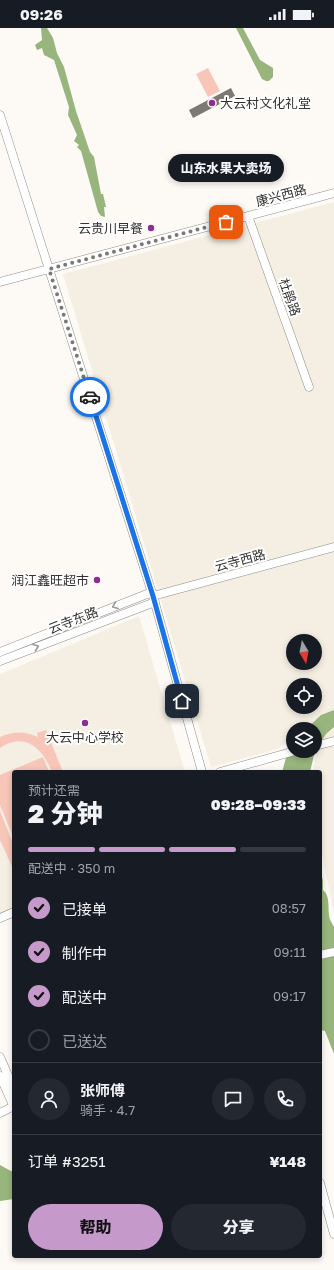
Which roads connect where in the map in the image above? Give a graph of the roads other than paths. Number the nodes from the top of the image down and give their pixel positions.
1 (0, 115) edge
2 (334, 193) edge
3 (248, 216) junction
4 (49, 269) junction
5 (0, 282) edge
6 (310, 387) dead end
7 (334, 547) edge
8 (153, 597) junction
9 (0, 652) edge
10 (0, 661) edge
11 (286, 753) edge
12 (201, 770) edge
13 (227, 770) edge
14 (12, 913) edge
15 (0, 918) edge
16 (334, 952) edge
17 (322, 955) edge
18 (0, 1057) edge
19 (0, 1076) edge
20 (12, 1084) edge
21 (12, 1102) edge
22 (12, 1107) edge
23 (0, 1113) edge
24 (322, 1190) edge
25 (334, 1234) edge

1 - 4 street
2 - 3 street, 康兴西路
3 - 4 street, 康兴西路
3 - 6 street, 杜鹃路
4 - 5 street, 康兴西路
4 - 8 street
7 - 8 street, 云寺西路
8 -> 9 street, 云寺东路
10 -> 8 street, 云寺东路
8 - 12 street
11 - 13 street
14 - 15 street
16 - 17 street
18 - 20 street
19 - 21 street
22 - 23 street
24 - 25 street

